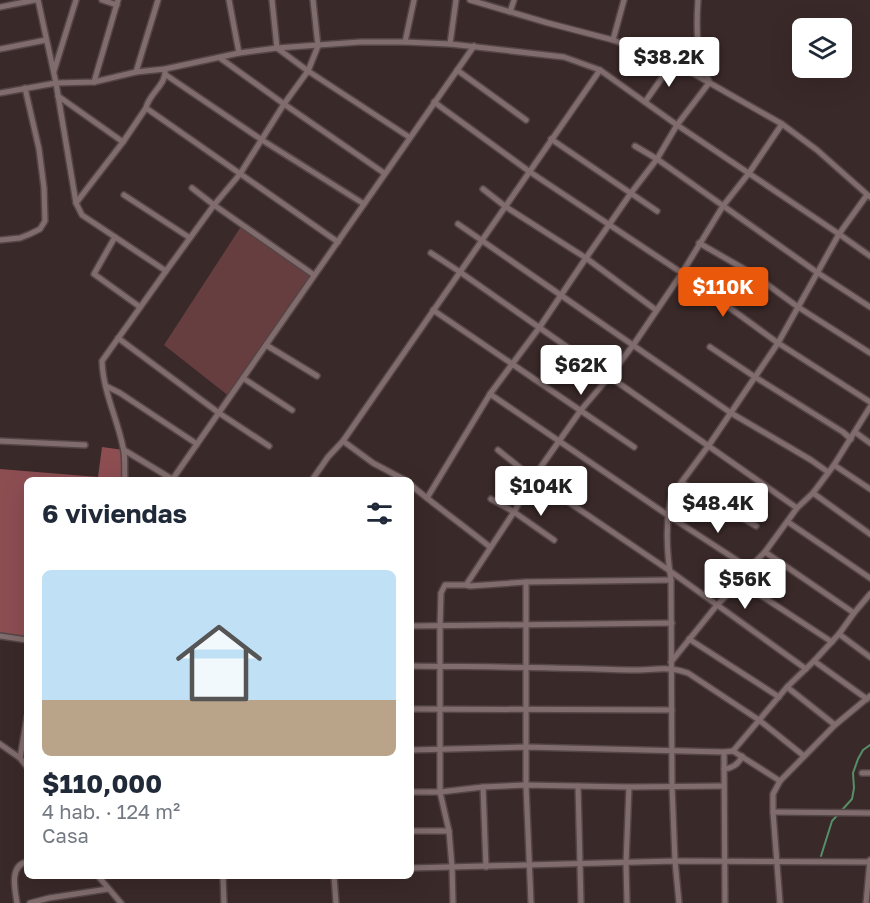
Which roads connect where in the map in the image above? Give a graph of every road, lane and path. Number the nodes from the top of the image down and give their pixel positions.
1 (37, 0) edge
2 (76, 0) edge
3 (102, 0) edge
4 (158, 0) edge
5 (229, 0) edge
6 (272, 0) edge
7 (313, 0) edge
8 (414, 0) edge
9 (456, 0) edge
10 (470, 0) edge
11 (514, 0) edge
12 (624, 0) edge
13 (698, 0) edge
14 (118, 2) edge
15 (0, 7) edge
16 (510, 12) junction
17 (46, 40) junction
18 (613, 40) junction
19 (405, 42) junction
20 (450, 44) junction
21 (318, 46) junction
22 (474, 46) junction
23 (277, 48) junction
24 (0, 49) edge
25 (239, 53) junction
26 (220, 58) junction
27 (673, 62) junction
28 (457, 70) junction
29 (600, 70) junction
30 (308, 71) junction
31 (53, 72) junction
32 (136, 72) junction
33 (166, 72) junction
34 (94, 82) junction
35 (56, 83) junction
36 (709, 83) junction
37 (25, 88) junction
38 (0, 93) edge
39 (58, 96) junction
40 (434, 102) junction
41 (645, 102) junction
42 (284, 104) junction
43 (146, 108) junction
44 (526, 120) dead end
45 (782, 124) junction
46 (677, 125) junction
47 (409, 137) junction
48 (551, 139) junction
49 (262, 140) junction
50 (123, 141) junction
51 (635, 146) dead end
52 (657, 159) junction
53 (530, 172) junction
54 (384, 173) junction
55 (749, 173) junction
56 (240, 174) junction
57 (192, 188) dead end
58 (483, 189) dead end
59 (631, 193) junction
60 (124, 195) dead end
61 (868, 196) edge
62 (76, 203) junction
63 (364, 204) junction
64 (214, 206) junction
65 (723, 206) junction
66 (506, 207) junction
67 (657, 211) dead end
68 (458, 224) dead end
69 (610, 225) junction
70 (839, 234) junction
71 (115, 237) junction
72 (190, 238) junction
73 (0, 240) edge
74 (482, 241) junction
75 (338, 242) junction
76 (699, 243) junction
77 (431, 253) dead end
78 (870, 256) edge
79 (586, 258) junction
80 (166, 271) junction
81 (460, 273) junction
82 (682, 273) junction
83 (818, 273) junction
84 (314, 275) junction
85 (560, 296) junction
86 (140, 307) junction
87 (798, 307) junction
88 (870, 307) edge
89 (433, 310) junction
90 (657, 310) junction
91 (539, 328) junction
92 (118, 338) junction
93 (778, 343) junction
94 (633, 344) junction
95 (266, 345) junction
96 (710, 347) dead end
97 (870, 352) edge
98 (514, 364) junction
99 (316, 376) dead end
100 (609, 377) junction
101 (243, 378) junction
102 (755, 378) junction
103 (106, 386) junction
104 (490, 394) junction
105 (870, 404) edge
106 (292, 410) dead end
107 (581, 410) junction
108 (219, 413) junction
109 (731, 413) junction
110 (855, 432) junction
111 (851, 439) junction
112 (0, 441) edge
113 (343, 441) junction
114 (559, 441) junction
115 (870, 443) edge
116 (197, 444) junction
117 (85, 445) dead end
118 (709, 445) junction
119 (269, 446) dead end
120 (634, 447) dead end
121 (124, 450) junction
122 (498, 450) dead end
123 (834, 465) junction
124 (828, 472) junction
125 (126, 477) edge
126 (167, 477) edge
127 (174, 477) edge
128 (314, 477) edge
129 (399, 477) edge
130 (533, 478) junction
131 (682, 483) junction
132 (414, 487) edge
133 (870, 489) edge
134 (813, 493) junction
135 (427, 498) junction
136 (491, 499) dead end
137 (797, 508) junction
138 (514, 512) junction
139 (669, 516) junction
140 (788, 522) junction
141 (756, 526) dead end
142 (870, 534) edge
143 (554, 540) dead end
144 (490, 547) junction
145 (765, 552) junction
146 (749, 568) junction
147 (670, 571) junction
148 (870, 578) edge
149 (671, 580) junction
150 (526, 582) junction
151 (740, 582) junction
152 (466, 585) junction
153 (870, 594) edge
154 (862, 604) junction
155 (717, 605) junction
156 (870, 609) edge
157 (854, 613) junction
158 (672, 623) junction
159 (526, 624) junction
160 (414, 626) edge
161 (440, 626) junction
162 (839, 634) junction
163 (0, 636) edge
164 (689, 639) junction
165 (24, 640) edge
166 (832, 642) junction
167 (870, 657) edge
168 (814, 661) junction
169 (671, 665) junction
170 (414, 666) edge
171 (440, 667) junction
172 (526, 668) junction
173 (806, 669) junction
174 (788, 687) junction
175 (779, 697) junction
176 (869, 698) edge
177 (414, 709) edge
178 (440, 710) junction
179 (525, 710) junction
180 (672, 710) junction
181 (759, 720) junction
182 (835, 725) junction
183 (24, 740) edge
184 (0, 744) edge
185 (526, 747) junction
186 (414, 750) edge
187 (440, 750) junction
188 (673, 750) junction
189 (733, 751) junction
190 (724, 752) junction
191 (742, 756) junction
192 (804, 756) junction
193 (20, 758) junction
194 (24, 763) edge
195 (724, 769) junction
196 (862, 773) dead end
197 (870, 773) edge
198 (780, 781) junction
199 (526, 785) junction
200 (578, 786) junction
201 (672, 786) junction
202 (724, 786) junction
203 (483, 787) junction
204 (628, 787) junction
205 (414, 792) edge
206 (441, 792) junction
207 (773, 812) junction
208 (870, 813) edge
209 (414, 831) edge
210 (449, 831) junction
211 (675, 861) junction
212 (724, 862) junction
213 (870, 862) edge
214 (24, 863) edge
215 (626, 863) junction
216 (776, 863) junction
217 (581, 864) junction
218 (529, 866) junction
219 (452, 867) junction
220 (486, 867) junction
221 (414, 868) edge
222 (100, 879) edge
223 (223, 879) edge
224 (334, 879) edge
225 (108, 889) junction
226 (17, 903) edge
227 (30, 903) edge
228 (121, 903) edge
229 (225, 903) edge
230 (336, 903) edge
231 (453, 903) edge
232 (531, 903) edge
233 (581, 903) edge
234 (627, 903) edge
235 (680, 903) edge
236 (725, 903) edge
237 (780, 903) edge
238 (866, 903) edge

1 - 15 street
1 - 17 street
2 - 31 street
3 - 14 street
4 - 32 street
5 - 25 street
6 - 23 street
7 - 21 street
8 - 19 street
9 - 20 street
10 - 16 street
11 - 16 street
12 - 18 street
13 - 36 street
14 - 34 street
16 - 18 street
17 - 24 street
17 - 31 street
18 - 27 street
19 - 20 street
19 - 21 street
20 - 22 street
21 - 23 street
21 - 30 street
22 - 28 street
22 - 29 street
23 - 25 street
23 - 30 street
25 - 26 street
26 - 33 street
26 - 42 street
27 - 36 street
27 - 41 street
28 - 40 street
28 - 44 street
29 - 41 street
29 - 48 street
30 - 42 street
30 - 47 street
31 - 35 street
32 - 33 street
32 - 34 street
33 - 43 street
33 - 49 street
34 - 35 street
35 - 37 street
35 - 39 street
36 - 45 street
36 - 46 street
37 - 38 street
37 - 73 street
39 - 50 street
39 - 62 street
40 - 47 street
40 - 53 street
41 - 46 street
42 - 49 street
42 - 54 street
43 - 50 street
43 - 56 street
45 - 55 street
45 - 61 street
46 - 52 street
46 - 55 street
47 - 54 street
48 - 53 street
48 - 59 street
49 - 56 street
49 - 63 street
50 - 62 street
51 - 52 street
52 - 59 street
52 - 65 street
53 - 66 street
53 - 69 street
54 - 63 street
55 - 65 street
55 - 70 street
56 - 64 street
56 - 75 street
57 - 64 street
58 - 66 street
59 - 67 street
59 - 69 street
60 - 72 street
61 - 70 street
62 - 71 street
63 - 75 street
64 - 72 street
64 - 84 street
65 - 76 street
65 - 83 street
66 - 74 street
66 - 79 street
68 - 74 street
69 - 79 street
69 - 82 street
70 - 78 street
70 - 83 street
71 - 80 street
71 - 86 street
72 - 80 street
74 - 81 street
74 - 85 street
75 - 84 street
76 - 82 street
76 - 87 street
77 - 81 street
79 - 85 street
79 - 90 street
80 - 86 street
81 - 89 street
81 - 91 street
82 - 90 street
82 - 93 street
83 - 87 street
83 - 88 street
84 - 95 street
85 - 91 street
85 - 94 street
86 - 92 street
87 - 93 street
87 - 97 street
89 - 98 street
89 - 113 street
90 - 94 street
91 - 98 street
91 - 100 street
92 - 103 street
92 - 108 street
93 - 102 street
93 - 105 street
94 - 100 street
94 - 109 street
95 - 99 street
95 - 101 street
96 - 102 street
98 - 104 street
98 - 107 street
100 - 107 street
100 - 118 street
101 - 106 street
101 - 108 street
102 - 109 street
102 - 111 street
103 - 116 street
103 - 121 street
104 - 114 street
104 - 135 street
105 - 110 street
107 - 114 street
107 - 120 street
108 - 116 street
108 - 119 street
109 - 118 street
109 - 124 street
110 - 111 street
110 - 115 street
111 - 123 street
112 - 117 street
113 - 128 street
113 - 129 street
114 - 130 street
114 - 139 street
116 - 127 street
118 - 131 street
118 - 137 street
121 - 125 street
121 - 126 street
122 - 130 street
123 - 124 street
123 - 133 street
124 - 134 street
130 - 138 street
130 - 147 street
131 - 139 street
131 - 141 street
132 - 135 street
134 - 137 street
134 - 142 street
135 - 144 street
136 - 138 street
137 - 140 street
138 - 143 street
138 - 144 street
139 - 146 street
139 - 147 street
140 - 145 street
140 - 148 street
144 - 152 street
145 - 146 street
145 - 157 street
146 - 151 street
147 - 149 street
147 - 155 street
149 - 150 street
149 - 158 street
150 - 152 street
150 - 159 street
151 - 155 street
151 - 166 street
152 - 161 street
153 - 154 street
154 - 156 street
154 - 157 street
155 - 164 street
155 - 173 street
157 - 162 street
158 - 159 street
158 - 169 street
159 - 161 street
159 - 172 street
160 - 161 street
161 - 171 street
162 - 166 street
162 - 167 street
163 - 165 street
164 - 169 street
164 - 175 street
166 - 168 street
168 - 173 street
168 - 176 street
169 - 172 street
169 - 180 street
169 - 181 street
170 - 171 street
171 - 172 street
171 - 178 street
172 - 179 street
173 - 174 street
174 - 175 street
174 - 182 street
175 - 181 street
176 - 182 street
177 - 178 street
178 - 179 street
178 - 187 street
179 - 180 street
179 - 185 street
180 - 188 street
181 - 189 street
181 - 192 street
182 - 192 street
183 - 193 street
184 - 193 street
185 - 187 street
185 - 188 street
185 - 199 street
186 - 187 street
187 - 206 street
188 - 190 street
188 - 201 street
189 - 190 street
189 - 191 street
190 - 195 street
191 - 195 street
191 - 198 street
192 - 198 street
193 - 194 street
195 - 202 street
196 - 197 street
198 - 207 street
199 - 200 street
199 - 203 street
199 - 218 street
200 - 204 street
200 - 217 street
201 - 202 street
201 - 204 street
201 - 211 street
202 - 212 street
203 - 206 street
203 - 220 street
204 - 215 street
205 - 206 street
206 - 210 street
207 - 208 street
207 - 216 street
209 - 210 street
210 - 219 street
211 - 212 street
211 - 215 street
211 - 235 street
212 - 216 street
212 - 236 street
213 - 216 street
213 - 238 street
214 - 226 street
215 - 217 street
215 - 234 street
216 - 237 street
217 - 218 street
217 - 233 street
218 - 220 street
218 - 232 street
219 - 220 street
219 - 221 street
219 - 231 street
222 - 225 street
223 - 229 street
224 - 230 street
225 - 227 street
225 - 228 street

